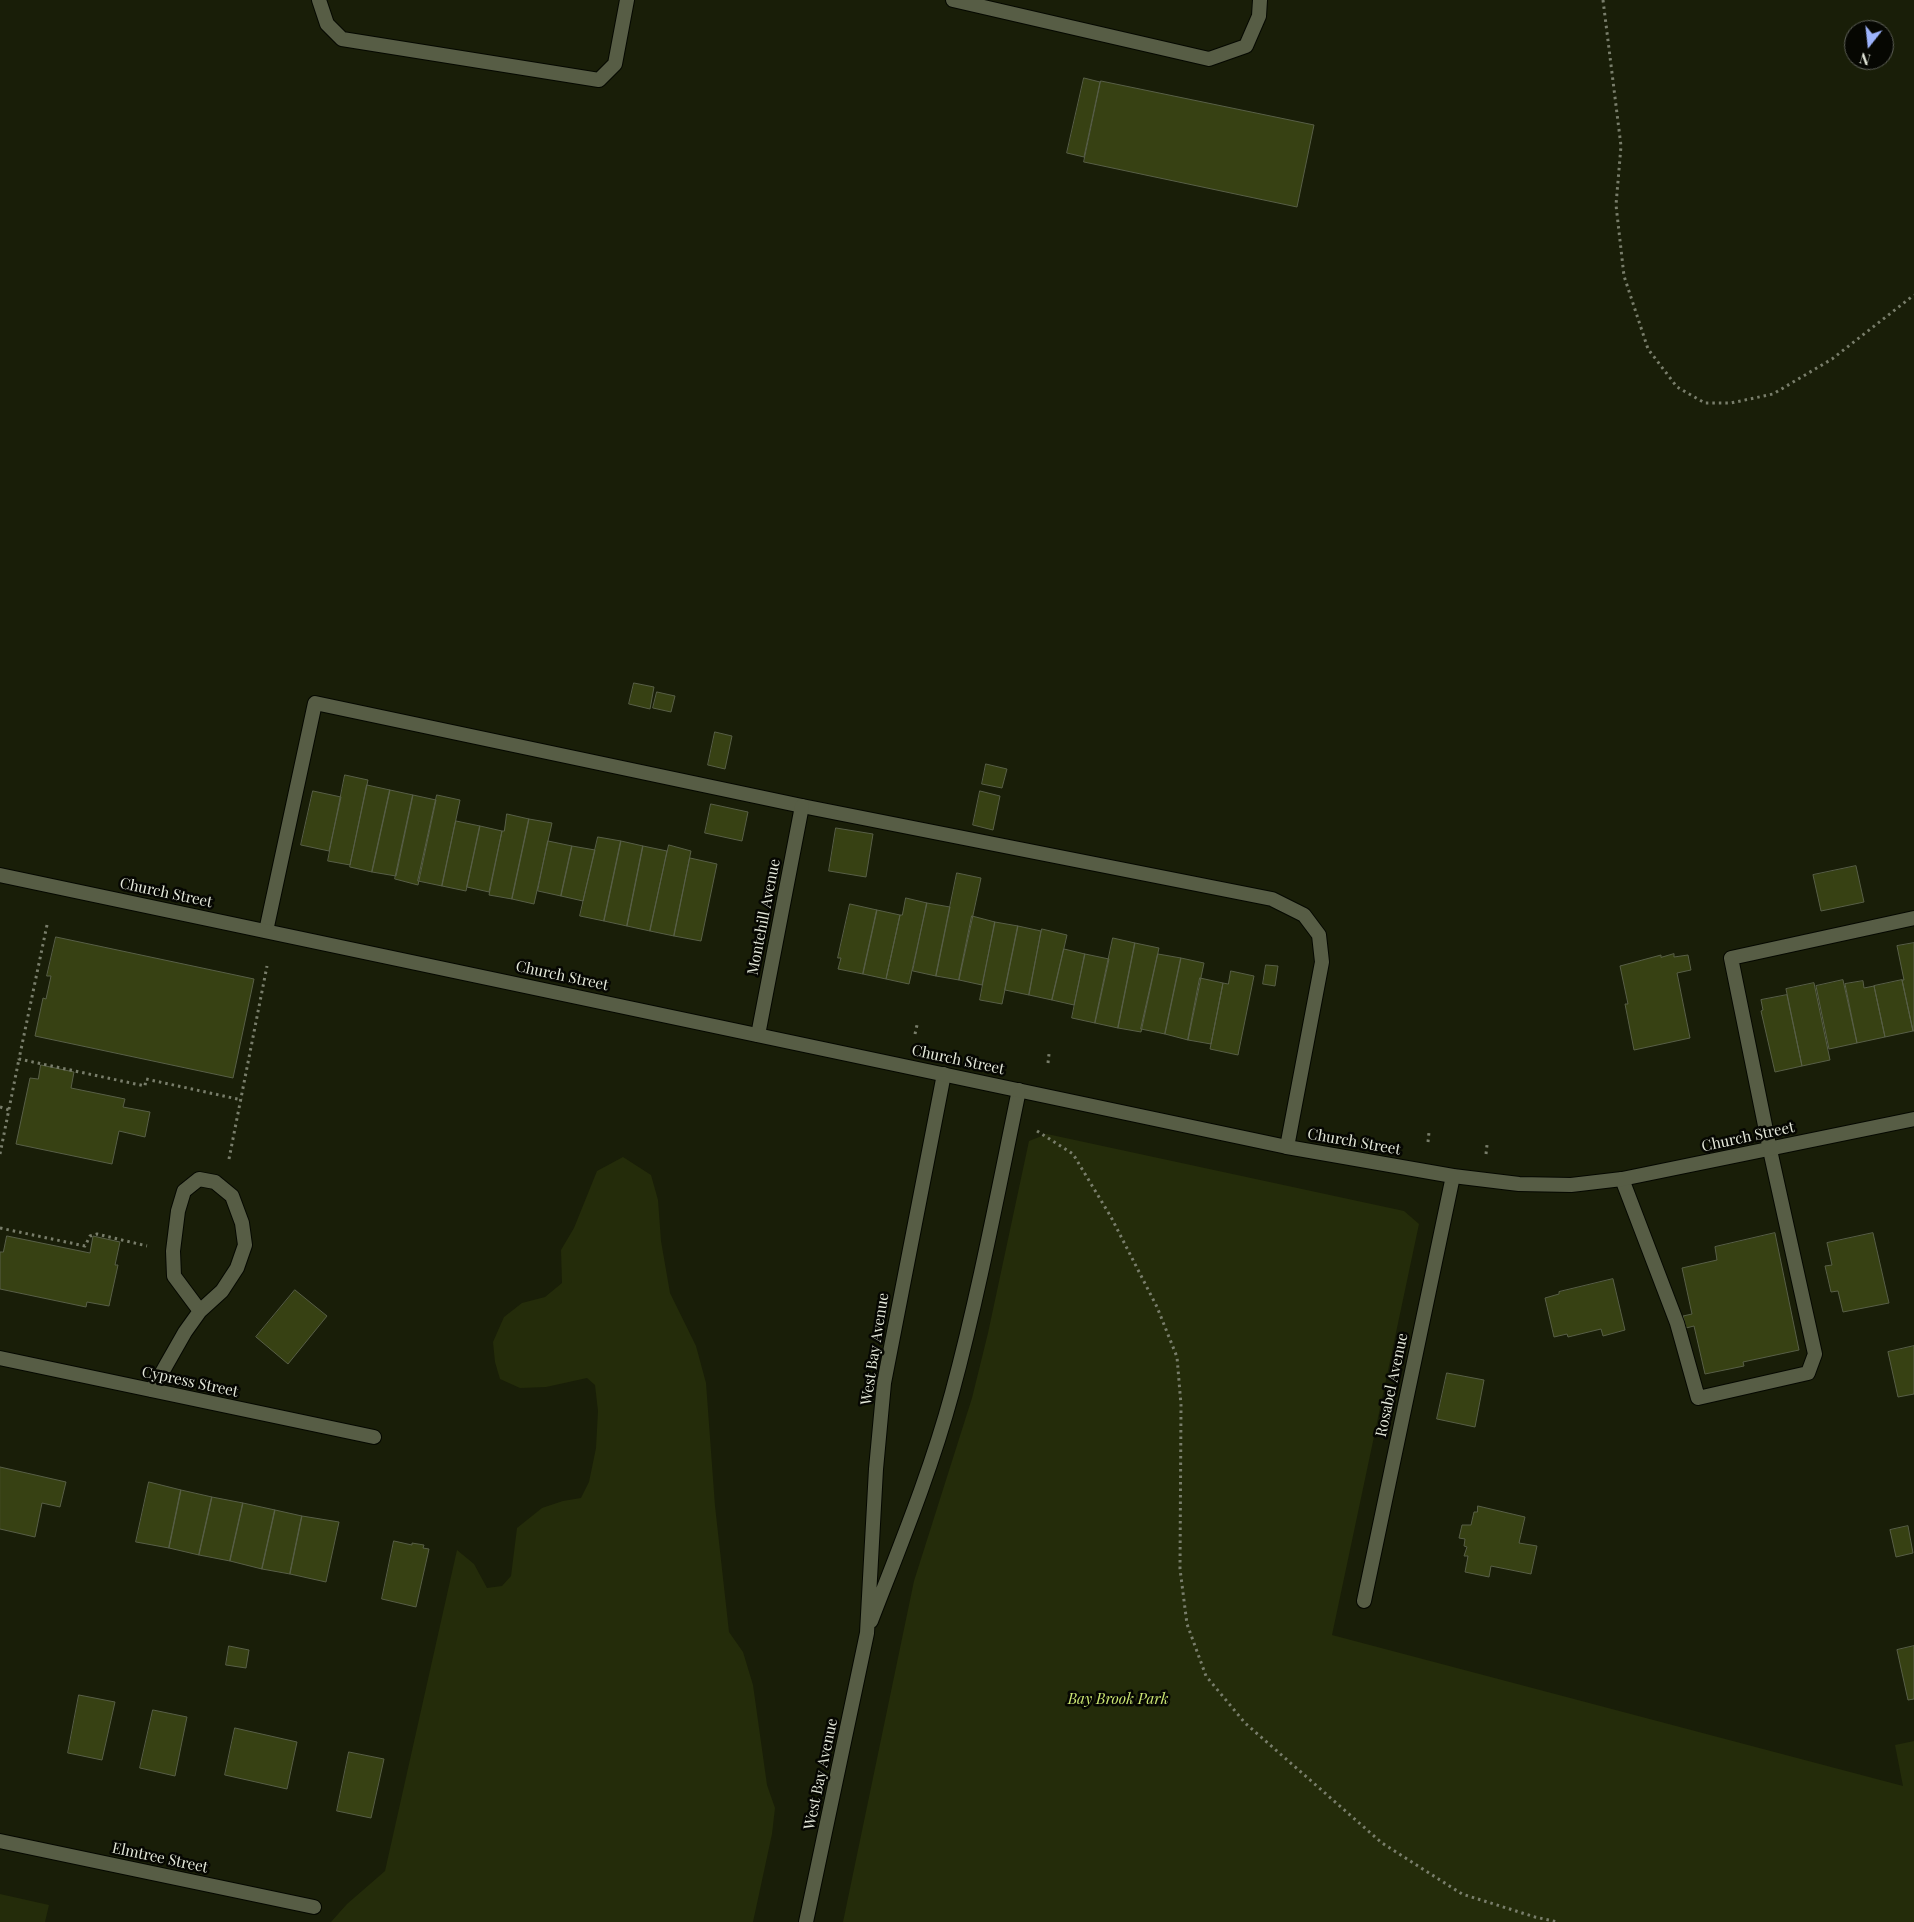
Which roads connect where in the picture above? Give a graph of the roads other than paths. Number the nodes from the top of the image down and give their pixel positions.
1 (319, 0) edge
2 (627, 0) edge
3 (952, 0) edge
4 (1260, 0) edge
5 (802, 806) junction
6 (0, 875) edge
7 (1914, 918) edge
8 (266, 931) junction
9 (758, 1035) junction
10 (944, 1074) junction
11 (1019, 1090) junction
12 (1914, 1119) edge
13 (1287, 1147) junction
14 (1770, 1150) junction
15 (1453, 1176) junction
16 (1622, 1179) junction
17 (200, 1311) junction
18 (0, 1358) edge
19 (152, 1390) junction
20 (374, 1437) dead end
21 (1364, 1602) dead end
22 (867, 1634) junction
23 (0, 1841) edge
24 (314, 1907) dead end
25 (806, 1922) edge

1 - 2 street
3 - 4 street
5 - 8 street
5 - 9 street, Montehill Avenue
5 - 13 street
6 - 8 street, Church Street
7 - 14 street
8 - 9 street, Church Street
9 - 10 street, Church Street
10 - 11 street, Church Street
10 - 22 street, West Bay Avenue
11 - 13 street, Church Street
11 - 22 street, West Bay Avenue
12 - 14 street, Church Street
13 - 15 street, Church Street
14 - 16 street, Church Street
14 - 16 street
15 - 16 street, Church Street
15 - 21 street, Rosabel Avenue
17 - 17 street
17 - 19 street
18 - 19 street, Cypress Street
19 - 20 street, Cypress Street
22 - 25 street, West Bay Avenue
23 - 24 street, Elmtree Street

